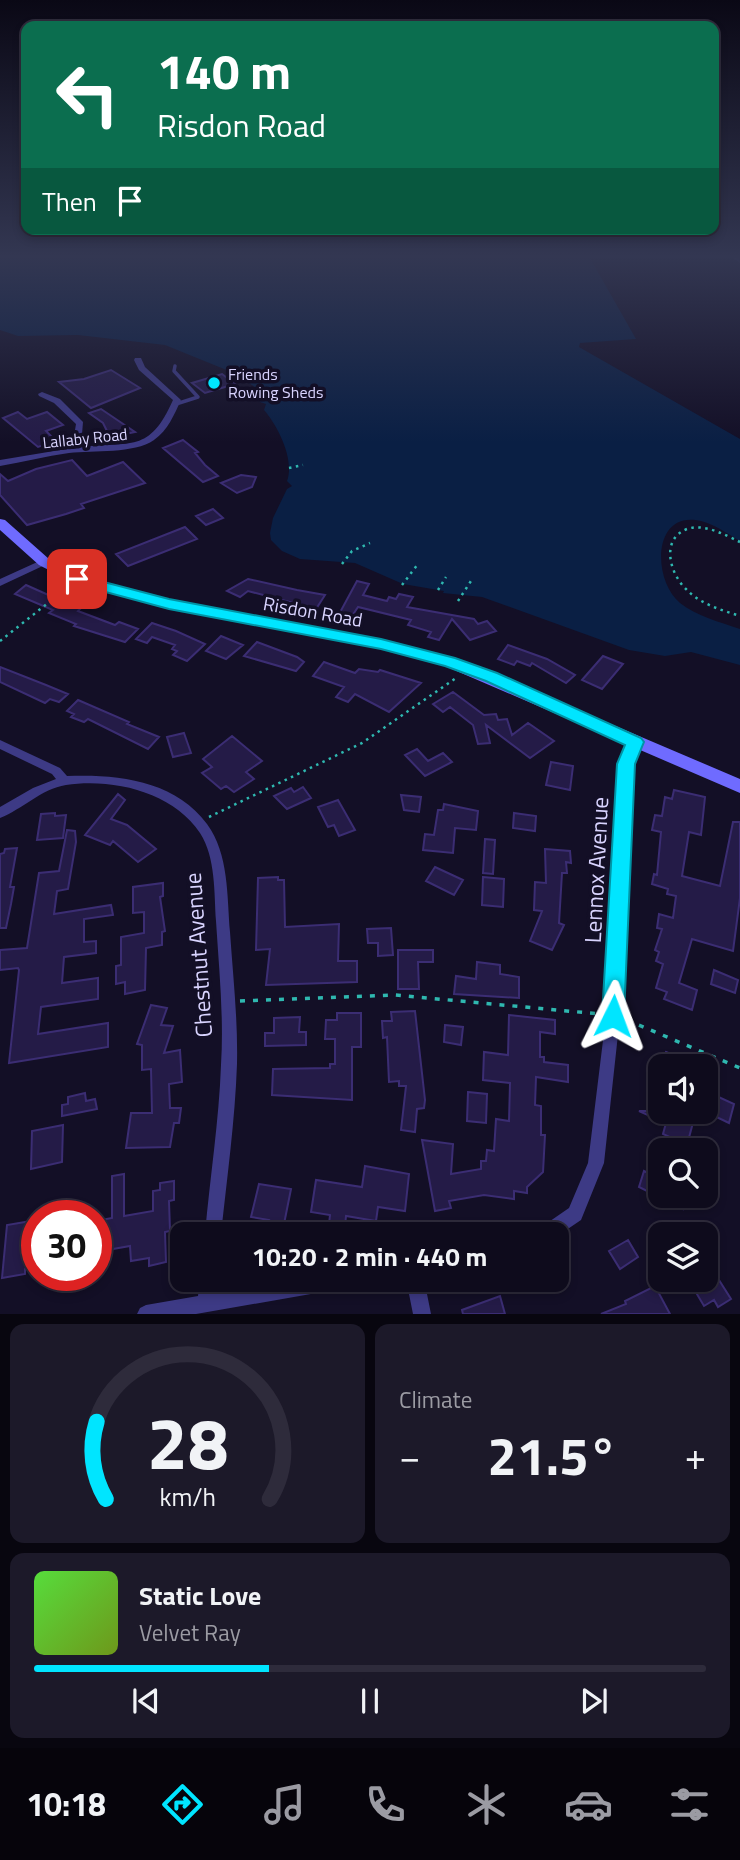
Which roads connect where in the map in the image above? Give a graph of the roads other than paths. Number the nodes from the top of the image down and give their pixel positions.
1 (138, 360) dead end
2 (175, 366) dead end
3 (42, 394) dead end
4 (176, 404) junction
5 (76, 450) junction
6 (0, 463) edge
7 (0, 523) edge
8 (44, 562) junction
9 (0, 583) edge
10 (635, 742) junction
11 (0, 744) edge
12 (64, 781) junction
13 (740, 786) edge
14 (0, 813) edge
15 (214, 1222) edge
16 (563, 1222) edge
17 (207, 1292) edge
18 (270, 1292) edge
19 (418, 1292) edge
20 (206, 1303) junction
21 (146, 1314) edge
22 (422, 1314) edge

1 - 4 street
2 - 4 lane
3 - 5 street
4 - 5 street, Lallaby Road
5 - 6 street, Lallaby Road
7 - 8 street, Risdon Road
8 - 9 street
8 - 10 street, Risdon Road
10 - 13 street, Risdon Road
10 - 16 street, Lennox Avenue
11 - 12 street
12 - 14 street, Chestnut Avenue
12 - 15 street, Chestnut Avenue
17 - 20 street
18 - 20 street
19 - 22 street
20 - 21 street

